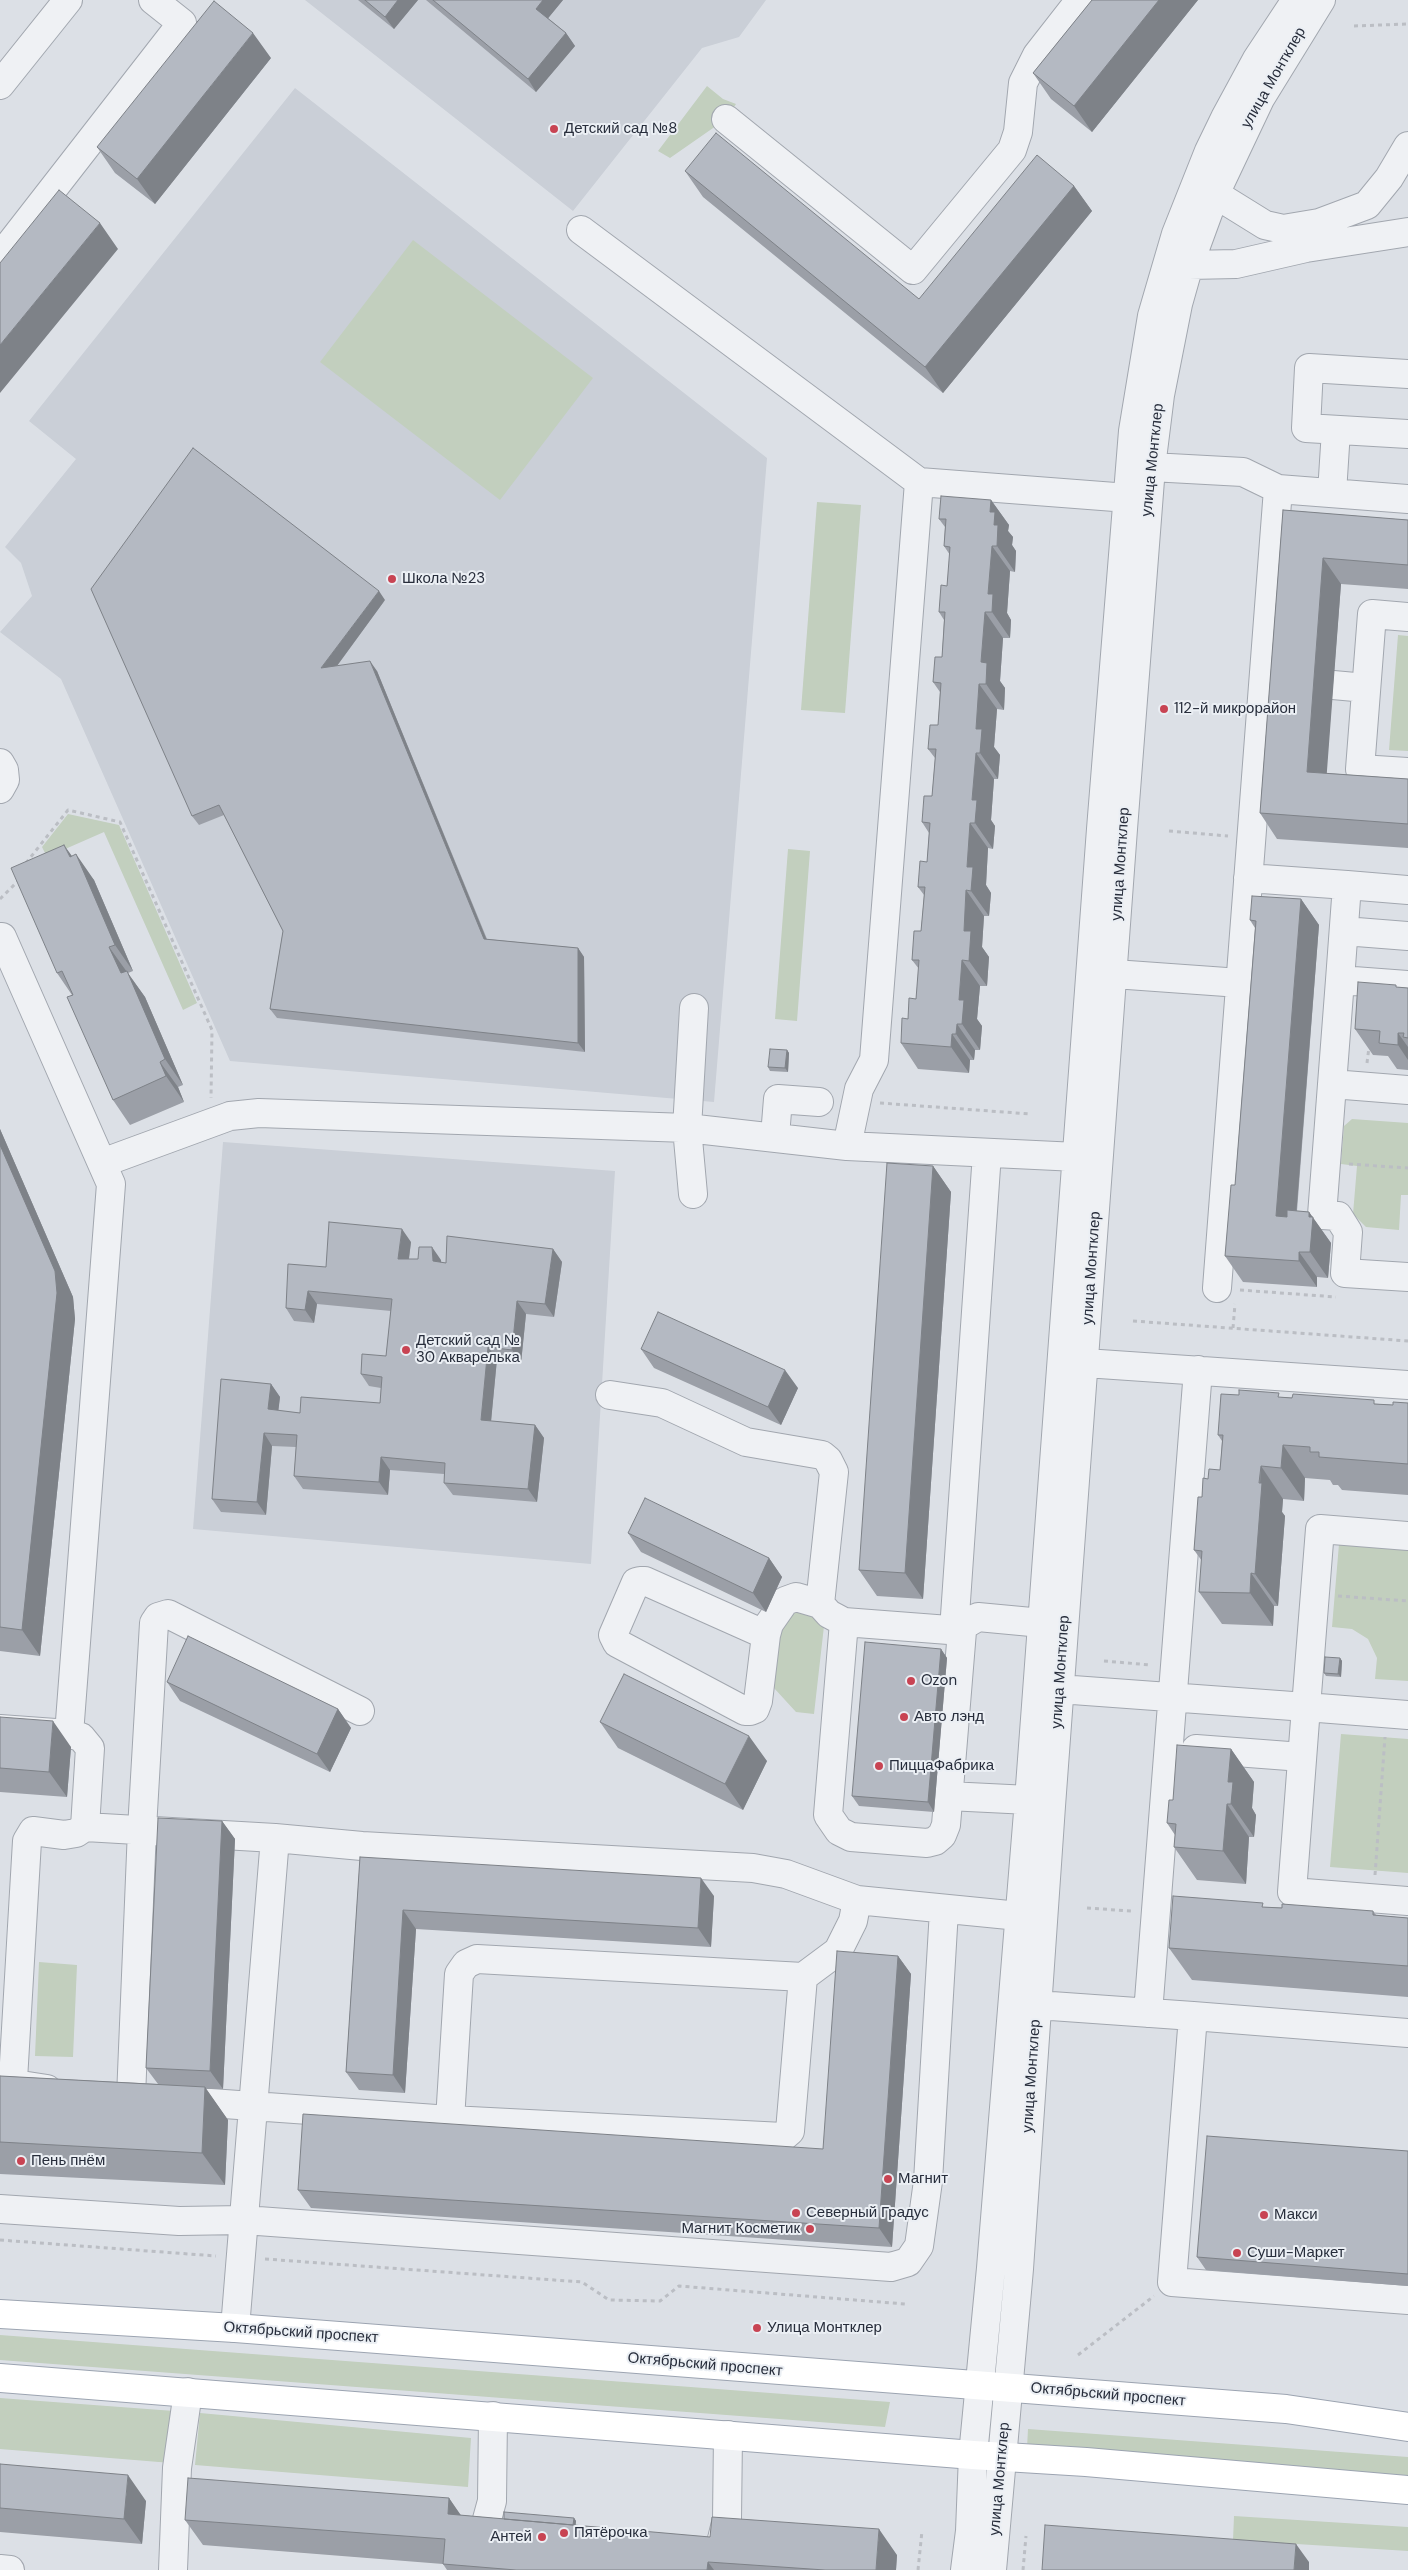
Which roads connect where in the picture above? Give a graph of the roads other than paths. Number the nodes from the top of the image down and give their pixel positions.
1 (68, 0) edge
2 (153, 0) edge
3 (1080, 0) edge
4 (1296, 0) edge
5 (1321, 0) edge
6 (0, 85) edge
7 (726, 119) dead end
8 (1408, 146) edge
9 (1215, 194) junction
10 (581, 230) dead end
11 (1408, 232) edge
12 (0, 257) edge
13 (1188, 265) junction
14 (1408, 374) edge
15 (1336, 430) junction
16 (1408, 434) edge
17 (1151, 467) junction
18 (919, 482) junction
19 (1278, 489) junction
20 (1332, 493) junction
21 (1128, 498) junction
22 (1408, 499) edge
23 (1408, 617) edge
24 (1333, 685) dead end
25 (1366, 688) junction
26 (0, 763) edge
27 (1408, 772) edge
28 (0, 789) edge
29 (1248, 878) junction
30 (1347, 885) junction
31 (1408, 890) edge
32 (1344, 931) junction
33 (1408, 936) edge
34 (0, 938) edge
35 (1114, 974) junction
36 (1340, 980) junction
37 (1240, 984) junction
38 (1408, 985) edge
39 (694, 1008) dead end
40 (1332, 1084) junction
41 (1408, 1090) edge
42 (819, 1102) dead end
43 (688, 1128) junction
44 (774, 1136) junction
45 (847, 1146) junction
46 (987, 1153) junction
47 (1077, 1157) junction
48 (102, 1163) junction
49 (693, 1194) dead end
50 (1408, 1277) edge
51 (1226, 1289) edge
52 (1085, 1363) junction
53 (1198, 1370) junction
54 (1408, 1385) edge
55 (610, 1395) dead end
56 (1408, 1536) edge
57 (820, 1604) junction
58 (844, 1622) junction
59 (1042, 1623) junction
60 (958, 1631) junction
61 (766, 1635) junction
62 (1059, 1688) junction
63 (1173, 1697) junction
64 (1306, 1707) junction
65 (360, 1711) dead end
66 (1398, 1714) edge
67 (0, 1729) edge
68 (69, 1734) junction
69 (1169, 1746) junction
70 (1302, 1757) junction
71 (948, 1796) junction
72 (1029, 1800) junction
73 (85, 1827) junction
74 (142, 1829) junction
75 (275, 1838) junction
76 (857, 1900) junction
77 (1186, 1901) edge
78 (1408, 1901) edge
79 (1156, 1906) junction
80 (944, 1910) junction
81 (1019, 1916) junction
82 (803, 1977) junction
83 (1037, 2004) junction
84 (1148, 2013) junction
85 (1192, 2016) junction
86 (1408, 2033) edge
87 (75, 2092) edge
88 (103, 2094) edge
89 (131, 2097) junction
90 (255, 2108) junction
91 (450, 2120) junction
92 (0, 2209) edge
93 (244, 2220) junction
94 (1408, 2300) edge
95 (0, 2314) edge
96 (235, 2328) junction
97 (0, 2378) edge
98 (980, 2386) junction
99 (1009, 2387) junction
100 (188, 2392) junction
101 (493, 2416) junction
102 (1408, 2427) edge
103 (728, 2435) junction
104 (973, 2456) junction
105 (1002, 2457) junction
106 (1408, 2490) edge
107 (483, 2534) edge
108 (717, 2556) edge
109 (0, 2569) edge
110 (10, 2570) edge
111 (173, 2570) edge
112 (965, 2570) edge
113 (992, 2570) edge

1 - 6 street
2 - 12 street
3 - 7 street
4 - 21 street, улица Монтклер
5 - 9 street, улица Монтклер
8 - 9 street
9 - 13 street, улица Монтклер
10 - 18 street
11 - 13 street
13 - 17 street, улица Монтклер
14 - 15 street
15 - 16 street
15 - 20 street
17 - 19 street
17 - 35 street, улица Монтклер
18 - 21 street
18 - 45 street
19 - 20 street
19 - 29 street
20 - 22 street
21 - 47 street, улица Монтклер
23 - 25 street
24 - 25 street
25 - 27 street
26 - 28 street
29 - 30 street
29 - 37 street
30 - 31 street
30 - 32 street
32 - 33 street
32 - 36 street
34 - 48 street
35 - 37 street
35 - 52 street, улица Монтклер
36 - 38 street
36 - 40 street
37 - 51 street
39 - 43 street
40 - 41 street
40 - 50 street
42 - 44 street
43 - 44 street
43 - 48 street
43 - 49 street
44 - 45 street
45 - 46 street
46 - 47 street
46 - 60 street
47 - 59 street, улица Монтклер
48 - 68 street
52 - 53 street
52 - 62 street, улица Монтклер
53 - 54 street
53 - 63 street
55 - 57 street
56 - 64 street
57 - 58 street
57 - 61 street
58 - 60 street
58 - 71 street
59 - 60 street
59 - 72 street, улица Монтклер
60 - 71 street
61 - 61 street
62 - 63 street
62 - 83 street, улица Монтклер
63 - 64 street
63 - 69 street
64 - 66 street
64 - 70 street
65 - 74 street
67 - 68 street
68 - 73 street
69 - 70 street
69 - 79 street
70 - 78 street
71 - 72 street
72 - 81 street, улица Монтклер
73 - 74 street
73 - 87 street
74 - 75 street
74 - 89 street
75 - 76 street
75 - 90 street
76 - 80 street
76 - 82 street
77 - 79 street
79 - 84 street
80 - 81 street
80 - 93 street
81 - 98 street, улица Монтклер
82 - 91 street
82 - 91 street
83 - 84 street
83 - 99 street, улица Монтклер
84 - 85 street
85 - 86 street
85 - 94 street
88 - 89 street
89 - 90 street
90 - 91 street
90 - 93 street
92 - 93 street
93 - 96 street
95 - 96 main road, Октябрьский проспект
96 - 98 main road, Октябрьский проспект
97 - 100 main road
98 - 99 main road, Октябрьский проспект
98 - 104 street, улица Монтклер
99 - 102 main road, Октябрьский проспект
99 - 105 street, улица Монтклер
100 - 101 main road
100 - 111 street
101 - 103 main road
101 - 107 street
103 - 104 main road
103 - 108 street
104 - 105 main road
104 - 112 street, улица Монтклер
105 - 106 main road
105 - 113 street, улица Монтклер
109 - 110 street

